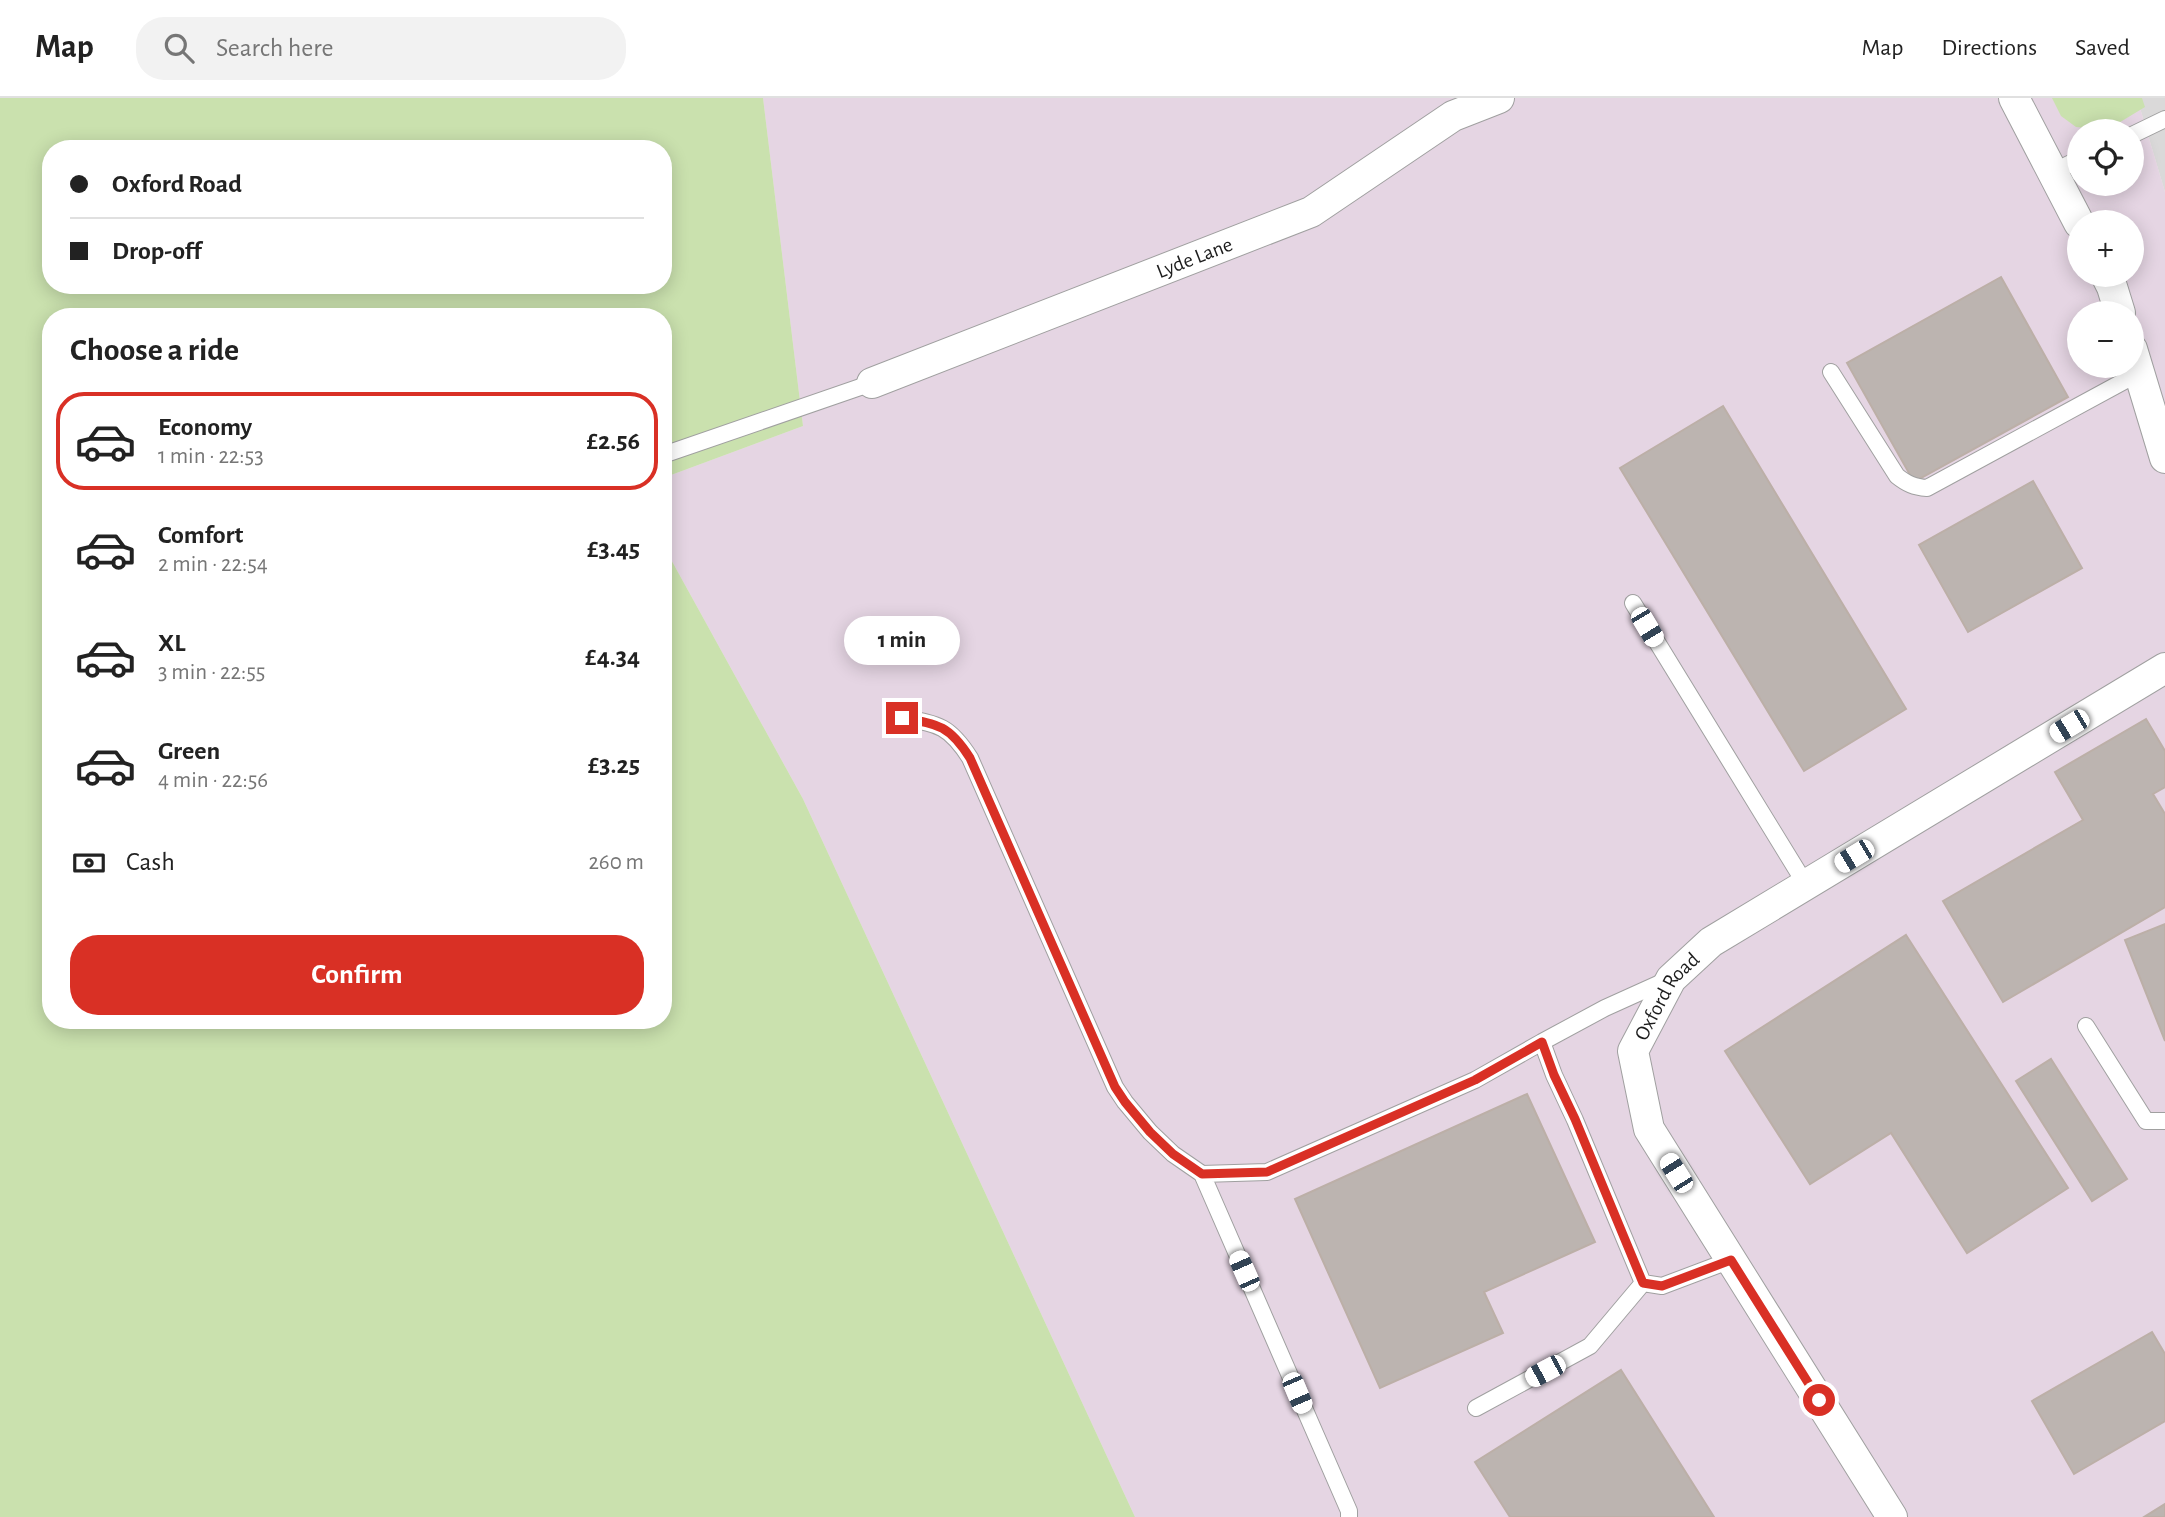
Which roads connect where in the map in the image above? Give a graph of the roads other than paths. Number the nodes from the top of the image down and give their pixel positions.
1 (1499, 98) edge
2 (2014, 98) edge
3 (1450, 107) edge
4 (2165, 119) edge
5 (2144, 129) edge
6 (2066, 166) edge
7 (2076, 210) edge
8 (1831, 372) dead end
9 (2107, 378) edge
10 (2140, 378) edge
11 (872, 383) joint
12 (672, 452) edge
13 (2165, 458) edge
14 (1633, 604) dead end
15 (2165, 668) edge
16 (902, 718) dead end
17 (1807, 884) junction
18 (1671, 979) junction
19 (2086, 1026) dead end
20 (1542, 1042) junction
21 (2165, 1121) edge
22 (1202, 1174) junction
23 (1731, 1260) junction
24 (1643, 1283) junction
25 (1476, 1408) dead end
26 (1349, 1517) edge
27 (1892, 1517) edge

1 - 3 street, Lyde Lane
2 - 6 street
3 - 11 street, Lyde Lane
4 - 5 lane
6 - 7 street
8 - 9 lane
10 - 13 street
11 - 12 lane
14 - 17 lane
15 - 17 street, Oxford Road
16 - 22 lane
17 - 18 street, Oxford Road
18 - 20 lane
18 - 23 street, Oxford Road
19 - 21 lane
20 - 22 lane
20 - 24 lane
22 - 26 lane
23 - 24 lane
23 - 27 street, Oxford Road
24 - 25 lane

